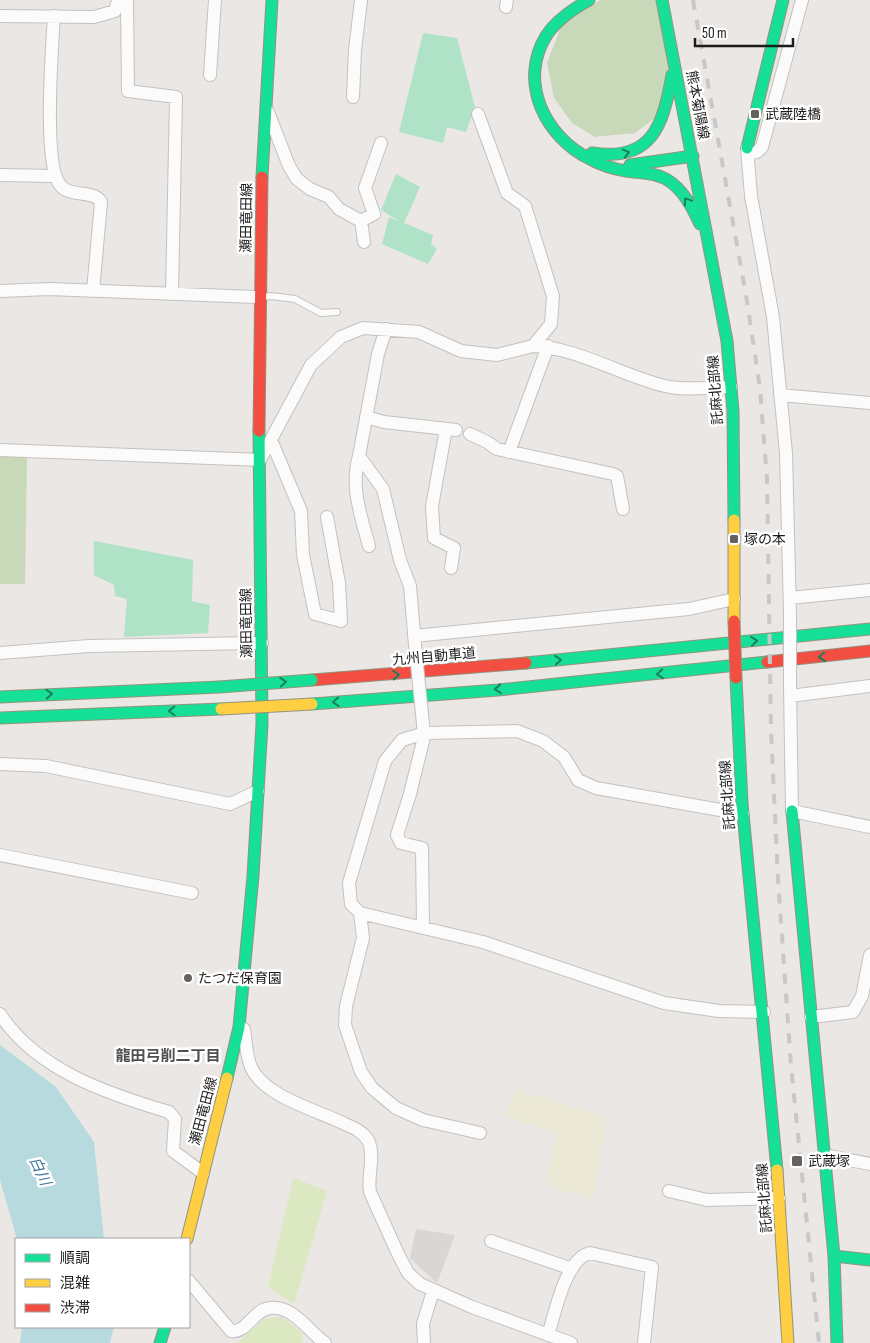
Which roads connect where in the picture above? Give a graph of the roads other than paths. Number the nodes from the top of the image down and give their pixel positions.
1 (118, 0) edge
2 (127, 0) edge
3 (215, 0) edge
4 (272, 0) edge
5 (361, 0) edge
6 (589, 0) edge
7 (662, 0) edge
8 (784, 0) edge
9 (802, 0) edge
10 (0, 16) edge
11 (54, 16) junction
12 (674, 62) junction
13 (210, 75) dead end
14 (353, 98) dead end
15 (266, 105) junction
16 (478, 114) dead end
17 (563, 141) junction
18 (381, 143) dead end
19 (748, 151) junction
20 (693, 156) junction
21 (595, 162) junction
22 (0, 175) edge
23 (54, 176) junction
24 (361, 221) junction
25 (364, 242) dead end
26 (710, 244) junction
27 (93, 291) junction
28 (0, 292) edge
29 (172, 294) junction
30 (259, 297) junction
31 (338, 312) dead end
32 (386, 330) junction
33 (533, 346) junction
34 (548, 346) junction
35 (731, 387) junction
36 (780, 395) junction
37 (870, 403) edge
38 (366, 417) junction
39 (470, 434) dead end
40 (270, 440) junction
41 (0, 450) edge
42 (509, 452) junction
43 (359, 456) junction
44 (260, 460) junction
45 (623, 509) dead end
46 (327, 517) dead end
47 (369, 546) dead end
48 (451, 568) dead end
49 (870, 590) edge
50 (790, 598) junction
51 (734, 599) junction
52 (870, 629) edge
53 (415, 641) junction
54 (262, 643) junction
55 (870, 651) edge
56 (0, 653) edge
57 (870, 686) edge
58 (790, 691) junction
59 (0, 696) edge
60 (0, 718) edge
61 (424, 728) junction
62 (0, 764) edge
63 (258, 791) junction
64 (792, 811) junction
65 (743, 814) junction
66 (870, 827) edge
67 (0, 855) edge
68 (192, 893) dead end
69 (360, 913) junction
70 (423, 927) junction
71 (870, 955) edge
72 (866, 997) edge
73 (764, 1012) junction
74 (0, 1014) edge
75 (811, 1017) junction
76 (239, 1027) junction
77 (480, 1133) dead end
78 (824, 1155) junction
79 (870, 1164) edge
80 (203, 1174) junction
81 (669, 1191) dead end
82 (779, 1198) junction
83 (187, 1238) edge
84 (491, 1241) dead end
85 (834, 1256) junction
86 (870, 1260) edge
87 (572, 1268) junction
88 (190, 1282) edge
89 (432, 1291) junction
90 (165, 1328) edge
91 (548, 1335) junction
92 (162, 1342) edge
93 (325, 1343) edge
94 (424, 1343) edge
95 (571, 1343) edge
96 (644, 1343) edge
97 (788, 1343) edge
98 (837, 1343) edge

1 - 11 street
2 - 29 street
3 - 13 street
4 - 15 main road, 瀬田竜田線
5 - 14 street
6 - 17 main road, 託麻北部線
7 - 12 main road, 熊本菊陽線
8 - 19 main road
9 - 19 street
10 - 11 street
11 - 23 street
17 -> 12 main road, 託麻北部線
12 - 20 main road, 熊本菊陽線
15 - 24 street
15 - 30 main road, 瀬田竜田線
16 - 33 street
17 - 21 main road, 託麻北部線
18 - 24 street
19 - 36 street
20 - 21 main road, 託麻北部線
20 - 26 main road, 託麻北部線
26 -> 21 main road, 託麻北部線
22 - 23 street
23 - 27 street
24 - 25 street
26 - 35 main road, 託麻北部線
27 - 28 street
27 - 29 street
29 - 30 street
30 - 31 lane
30 - 44 main road, 瀬田竜田線
32 - 33 street
32 - 38 street
32 - 40 street
33 - 34 street
34 - 35 street
34 - 42 street
35 - 51 main road, 託麻北部線
36 - 37 street
36 - 50 street
38 - 43 street
38 - 48 street
39 - 42 street
40 - 44 street
40 - 46 street
41 - 44 street
42 - 45 street
43 - 47 street
43 - 53 street
44 - 54 main road, 瀬田竜田線
49 - 50 street
50 - 58 street, bridge
51 - 53 street
51 - 65 main road, 託麻北部線, bridge
59 -> 52 main road, 九州自動車道, bridge
53 - 61 street, bridge
54 - 56 street
54 - 63 main road, 瀬田竜田線
55 -> 60 main road, bridge
57 - 58 street
58 - 64 street
61 - 65 street
61 - 69 street
61 - 70 street
62 - 63 street
63 - 76 main road, 瀬田竜田線
64 - 66 street
64 - 75 main road
65 - 73 main road, 託麻北部線
67 - 68 street
69 - 70 street
69 - 77 street
70 - 73 street
71 - 72 street
72 - 75 street
73 - 82 main road, 託麻北部線
74 - 80 street
75 - 78 main road
76 - 80 main road, 瀬田竜田線
76 - 89 street
78 - 79 street
78 - 85 main road
80 - 83 main road, 瀬田竜田線
81 - 82 street
82 - 97 main road, 託麻北部線
84 - 87 street
85 - 86 main road
85 - 98 main road
87 - 91 street
87 - 96 street
88 - 93 street
89 - 91 street
89 - 94 street
90 - 92 main road
91 - 95 street

